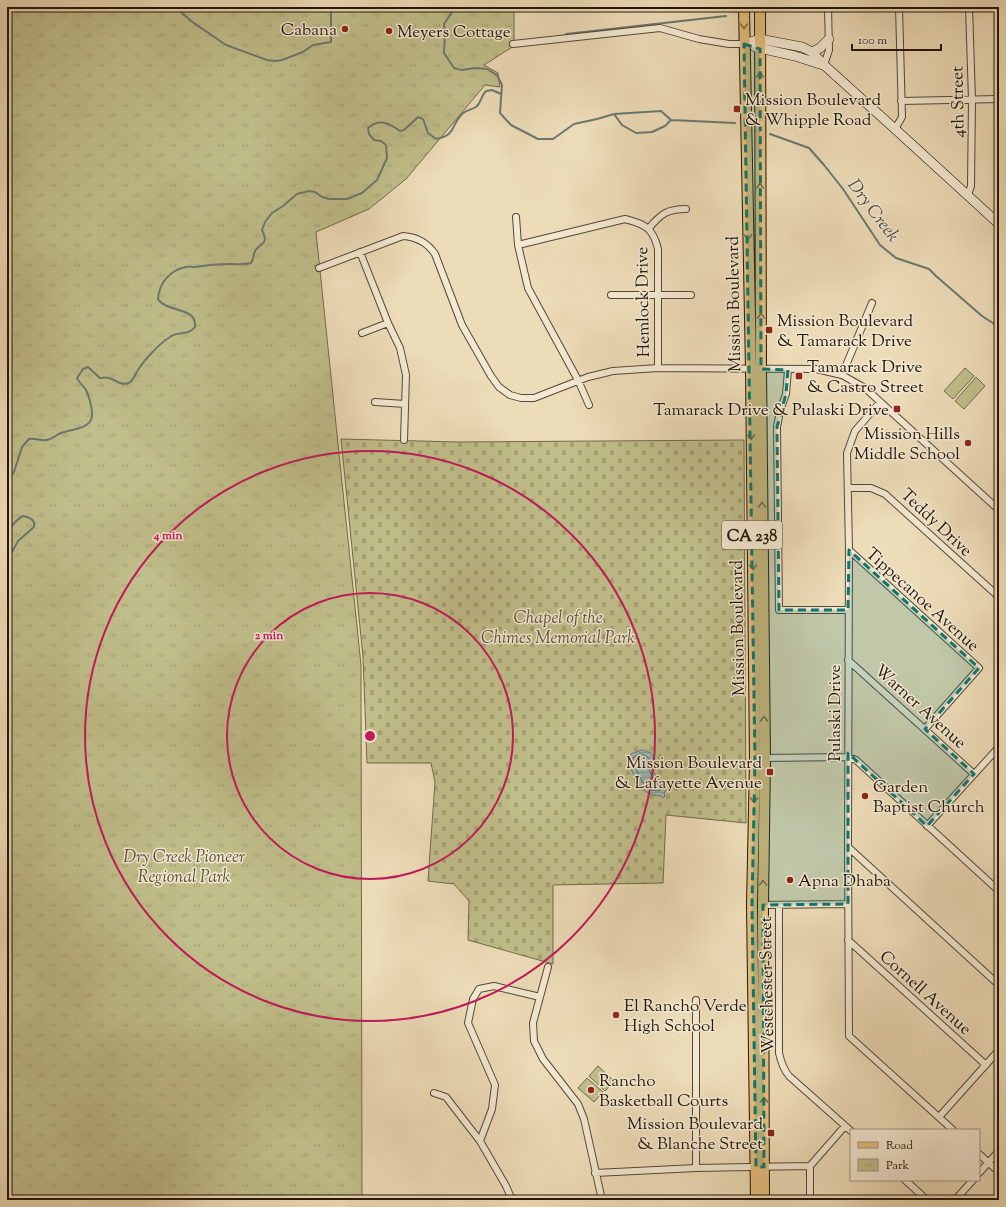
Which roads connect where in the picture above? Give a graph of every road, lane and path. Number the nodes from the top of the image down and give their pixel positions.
1 (744, 7) edge
2 (760, 7) edge
3 (828, 7) edge
4 (899, 7) edge
5 (969, 7) edge
6 (828, 39) junction
7 (512, 44) dead end
8 (744, 44) junction
9 (760, 44) junction
10 (812, 52) junction
11 (824, 65) junction
12 (999, 99) edge
13 (972, 100) junction
14 (901, 101) junction
15 (895, 129) junction
16 (968, 196) junction
17 (686, 209) dead end
18 (516, 217) dead end
19 (999, 224) edge
20 (649, 228) junction
21 (518, 245) junction
22 (360, 252) junction
23 (319, 268) dead end
24 (611, 295) dead end
25 (691, 295) dead end
26 (658, 296) junction
27 (872, 303) dead end
28 (388, 323) junction
29 (362, 333) dead end
30 (658, 368) junction
31 (756, 370) junction
32 (788, 370) junction
33 (842, 375) junction
34 (578, 380) junction
35 (376, 402) dead end
36 (880, 402) junction
37 (405, 404) junction
38 (589, 405) dead end
39 (404, 440) dead end
40 (848, 488) junction
41 (999, 510) edge
42 (849, 550) junction
43 (999, 597) edge
44 (848, 610) junction
45 (848, 660) junction
46 (925, 729) junction
47 (999, 747) edge
48 (848, 757) junction
49 (765, 758) junction
50 (755, 761) junction
51 (974, 774) junction
52 (927, 826) junction
53 (848, 847) junction
54 (999, 891) edge
55 (752, 900) junction
56 (848, 904) junction
57 (763, 905) junction
58 (778, 905) junction
59 (848, 940) junction
60 (548, 967) dead end
61 (999, 985) edge
62 (540, 997) junction
63 (696, 1000) dead end
64 (999, 1050) edge
65 (986, 1065) junction
66 (434, 1093) dead end
67 (939, 1117) junction
68 (846, 1126) junction
69 (952, 1129) edge
70 (850, 1130) edge
71 (480, 1141) junction
72 (999, 1150) edge
73 (980, 1155) edge
74 (988, 1162) junction
75 (810, 1166) junction
76 (760, 1167) junction
77 (696, 1168) junction
78 (980, 1172) edge
79 (999, 1172) edge
80 (595, 1173) junction
81 (906, 1181) edge
82 (971, 1181) edge
83 (512, 1200) edge
84 (602, 1200) edge
85 (756, 1200) edge
86 (764, 1200) edge
87 (810, 1200) edge
88 (927, 1200) edge
89 (955, 1200) edge

1 -> 8 main road, Mission Boulevard / CA 238
2 - 9 main road, Mission Boulevard / CA 238
3 - 6 street
4 - 14 street
5 - 13 street, 4th Street
6 - 10 main road
6 - 11 street
7 - 8 street
8 - 9 main road
8 -> 31 main road, Mission Boulevard / CA 238
9 - 10 main road
9 - 11 main road
31 -> 9 main road, Mission Boulevard / CA 238
10 - 11 main road
11 - 15 main road
12 - 13 street
13 - 14 street
13 - 16 street, 4th Street
14 - 15 street
15 - 16 main road
16 - 19 main road
17 - 20 street
18 - 21 street
20 - 21 street, Hemlock Drive
20 - 26 street, Hemlock Drive
21 - 34 street
22 - 23 street
22 - 28 street
22 - 34 street
24 - 26 street
25 - 26 street
26 - 30 street, Hemlock Drive
27 - 33 street
28 - 29 street
28 - 37 street
30 - 31 street
30 - 34 street
31 - 32 street
49 -> 31 main road, Mission Boulevard / CA 238
31 -> 50 main road, Mission Boulevard / CA 238
32 - 33 street
32 - 44 street
33 - 36 street
34 - 38 street
35 - 37 street
36 - 40 street, Pulaski Drive
36 - 41 street
37 - 39 street
40 - 42 street, Pulaski Drive
40 - 43 street, Teddy Drive
42 - 44 street, Pulaski Drive
42 - 46 street, Tippecanoe Avenue
44 - 45 street, Pulaski Drive
45 - 46 street, Warner Avenue
45 - 48 street, Pulaski Drive
46 - 51 street, Warner Avenue
47 - 51 street
48 - 49 street
48 - 52 street
48 - 53 street, Pulaski Drive
49 - 50 street
57 -> 49 main road, Mission Boulevard / CA 238
50 -> 55 main road, Mission Boulevard / CA 238
51 - 52 street
52 - 54 street
53 - 56 street, Pulaski Drive
53 - 61 street
55 - 57 street
55 - 76 main road, Mission Boulevard / CA 238
56 - 58 street
56 - 59 street, Pulaski Drive
57 - 58 street
76 -> 57 main road, Mission Boulevard / CA 238
58 - 68 street, Westchester Street
59 - 65 street, Cornell Avenue
59 - 67 street, Pulaski Drive
60 - 62 street
62 - 71 street
62 - 80 street
63 - 77 street
64 - 65 street
65 - 67 street
66 - 71 street
67 - 69 street
68 - 70 street, Westchester Street
68 - 75 street
71 - 83 street
72 - 74 street
73 - 74 street
74 - 78 street
74 - 79 street
75 - 76 street
75 - 87 street
76 - 77 street
76 - 85 main road, Mission Boulevard / CA 238
76 - 86 main road, Mission Boulevard / CA 238
77 - 80 street
80 - 84 street
81 - 88 street
82 - 89 street

